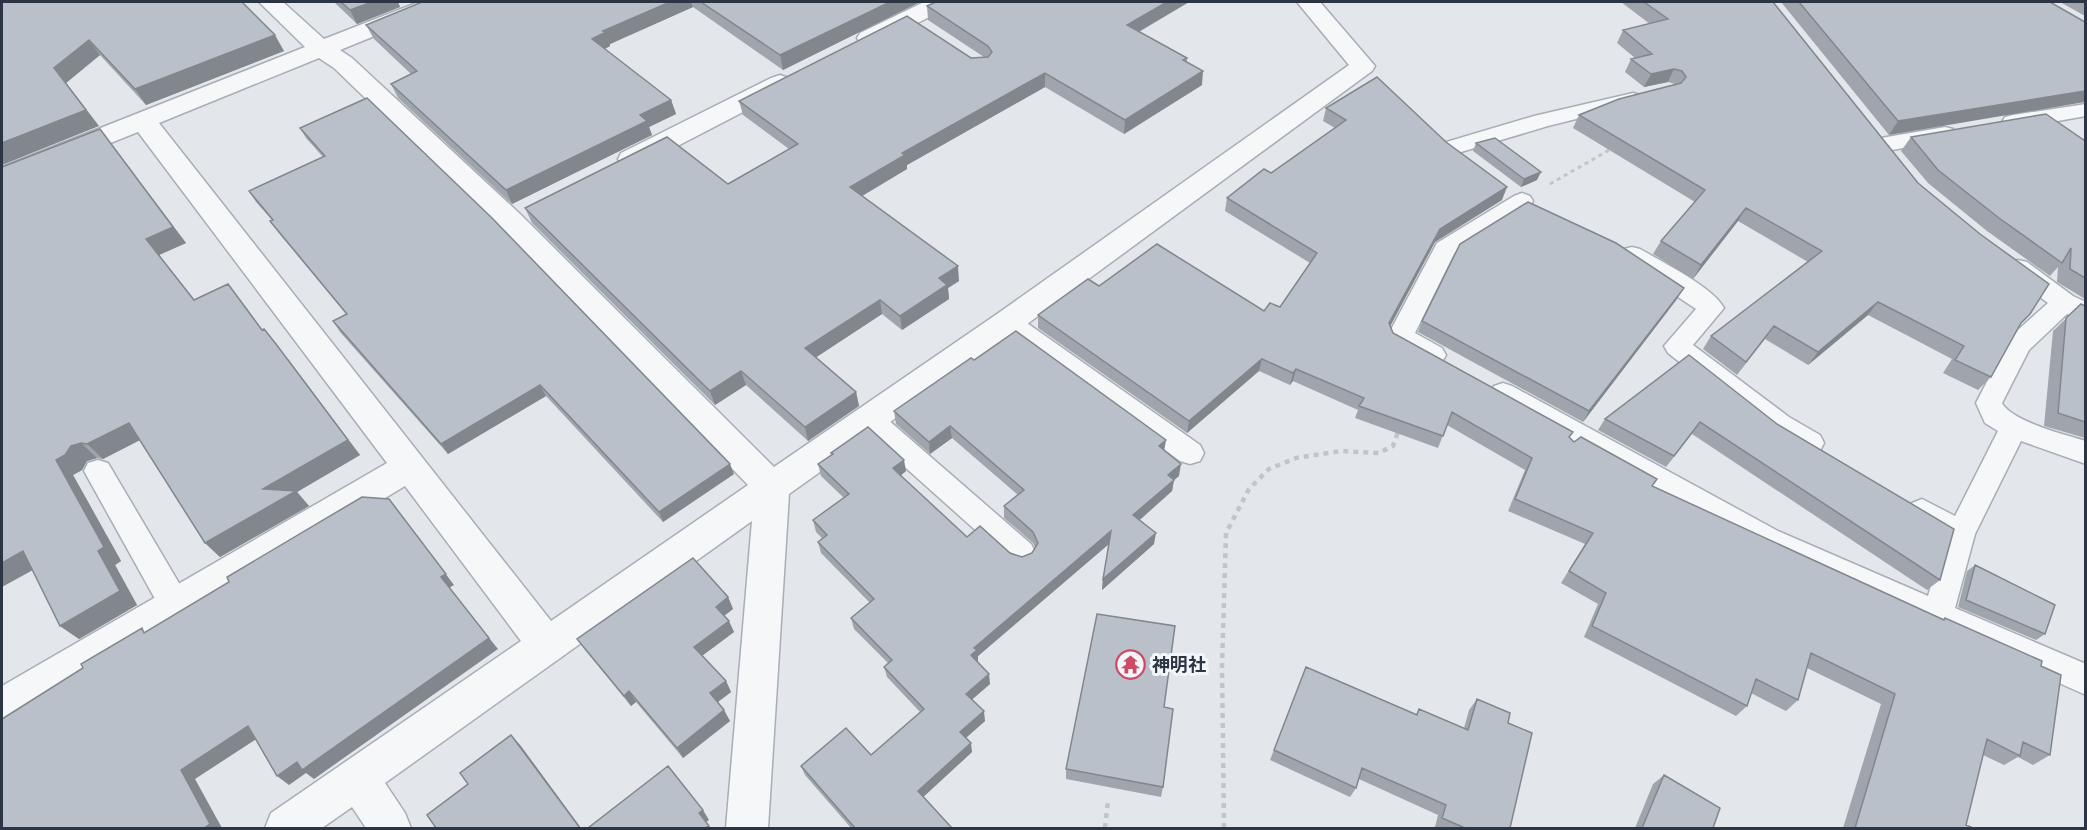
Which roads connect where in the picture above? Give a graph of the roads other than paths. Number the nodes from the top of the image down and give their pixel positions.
1 (270, 2) edge
2 (438, 2) edge
3 (941, 2) edge
4 (1308, 2) edge
5 (321, 49) junction
6 (844, 51) edge
7 (802, 72) edge
8 (1655, 93) edge
9 (2085, 110) edge
10 (143, 120) junction
11 (1995, 126) edge
12 (1960, 131) edge
13 (1435, 133) edge
14 (1451, 148) junction
15 (1469, 161) edge
16 (1896, 163) edge
17 (614, 167) edge
18 (2, 177) edge
19 (1522, 199) road end
20 (1610, 243) edge
21 (1997, 253) edge
22 (2075, 307) edge
23 (1008, 322) junction
24 (1451, 365) edge
25 (1482, 382) edge
26 (869, 419) junction
27 (2014, 427) junction
28 (1190, 453) dead end
29 (2085, 453) edge
30 (1829, 455) edge
31 (409, 466) junction
32 (98, 471) dead end
33 (772, 487) junction
34 (1900, 497) edge
35 (1960, 534) junction
36 (1021, 554) edge
37 (175, 605) junction
38 (1938, 615) junction
39 (547, 645) junction
40 (2085, 680) edge
41 (2, 707) edge
42 (358, 778) junction
43 (286, 828) edge
44 (390, 828) edge
45 (747, 828) edge

1 - 5 street
2 - 5 street
3 - 6 street
4 - 23 street
5 - 10 street
5 - 33 street
7 - 17 street
8 - 14 lane
9 - 11 lane
10 - 18 street
10 - 31 street
12 - 16 lane
13 - 14 lane
14 - 15 lane
19 - 24 lane
20 - 30 lane
21 - 22 lane
22 - 27 lane
23 - 26 street
23 - 28 lane
25 - 38 lane
26 - 33 street
26 - 36 lane
27 - 29 lane
27 - 35 lane
31 - 37 street
31 - 39 street
32 - 37 lane
33 - 39 street
33 - 45 street
34 - 35 lane
35 - 38 lane
37 - 41 street
38 - 40 lane
39 - 42 street
42 - 43 street
42 - 44 street

